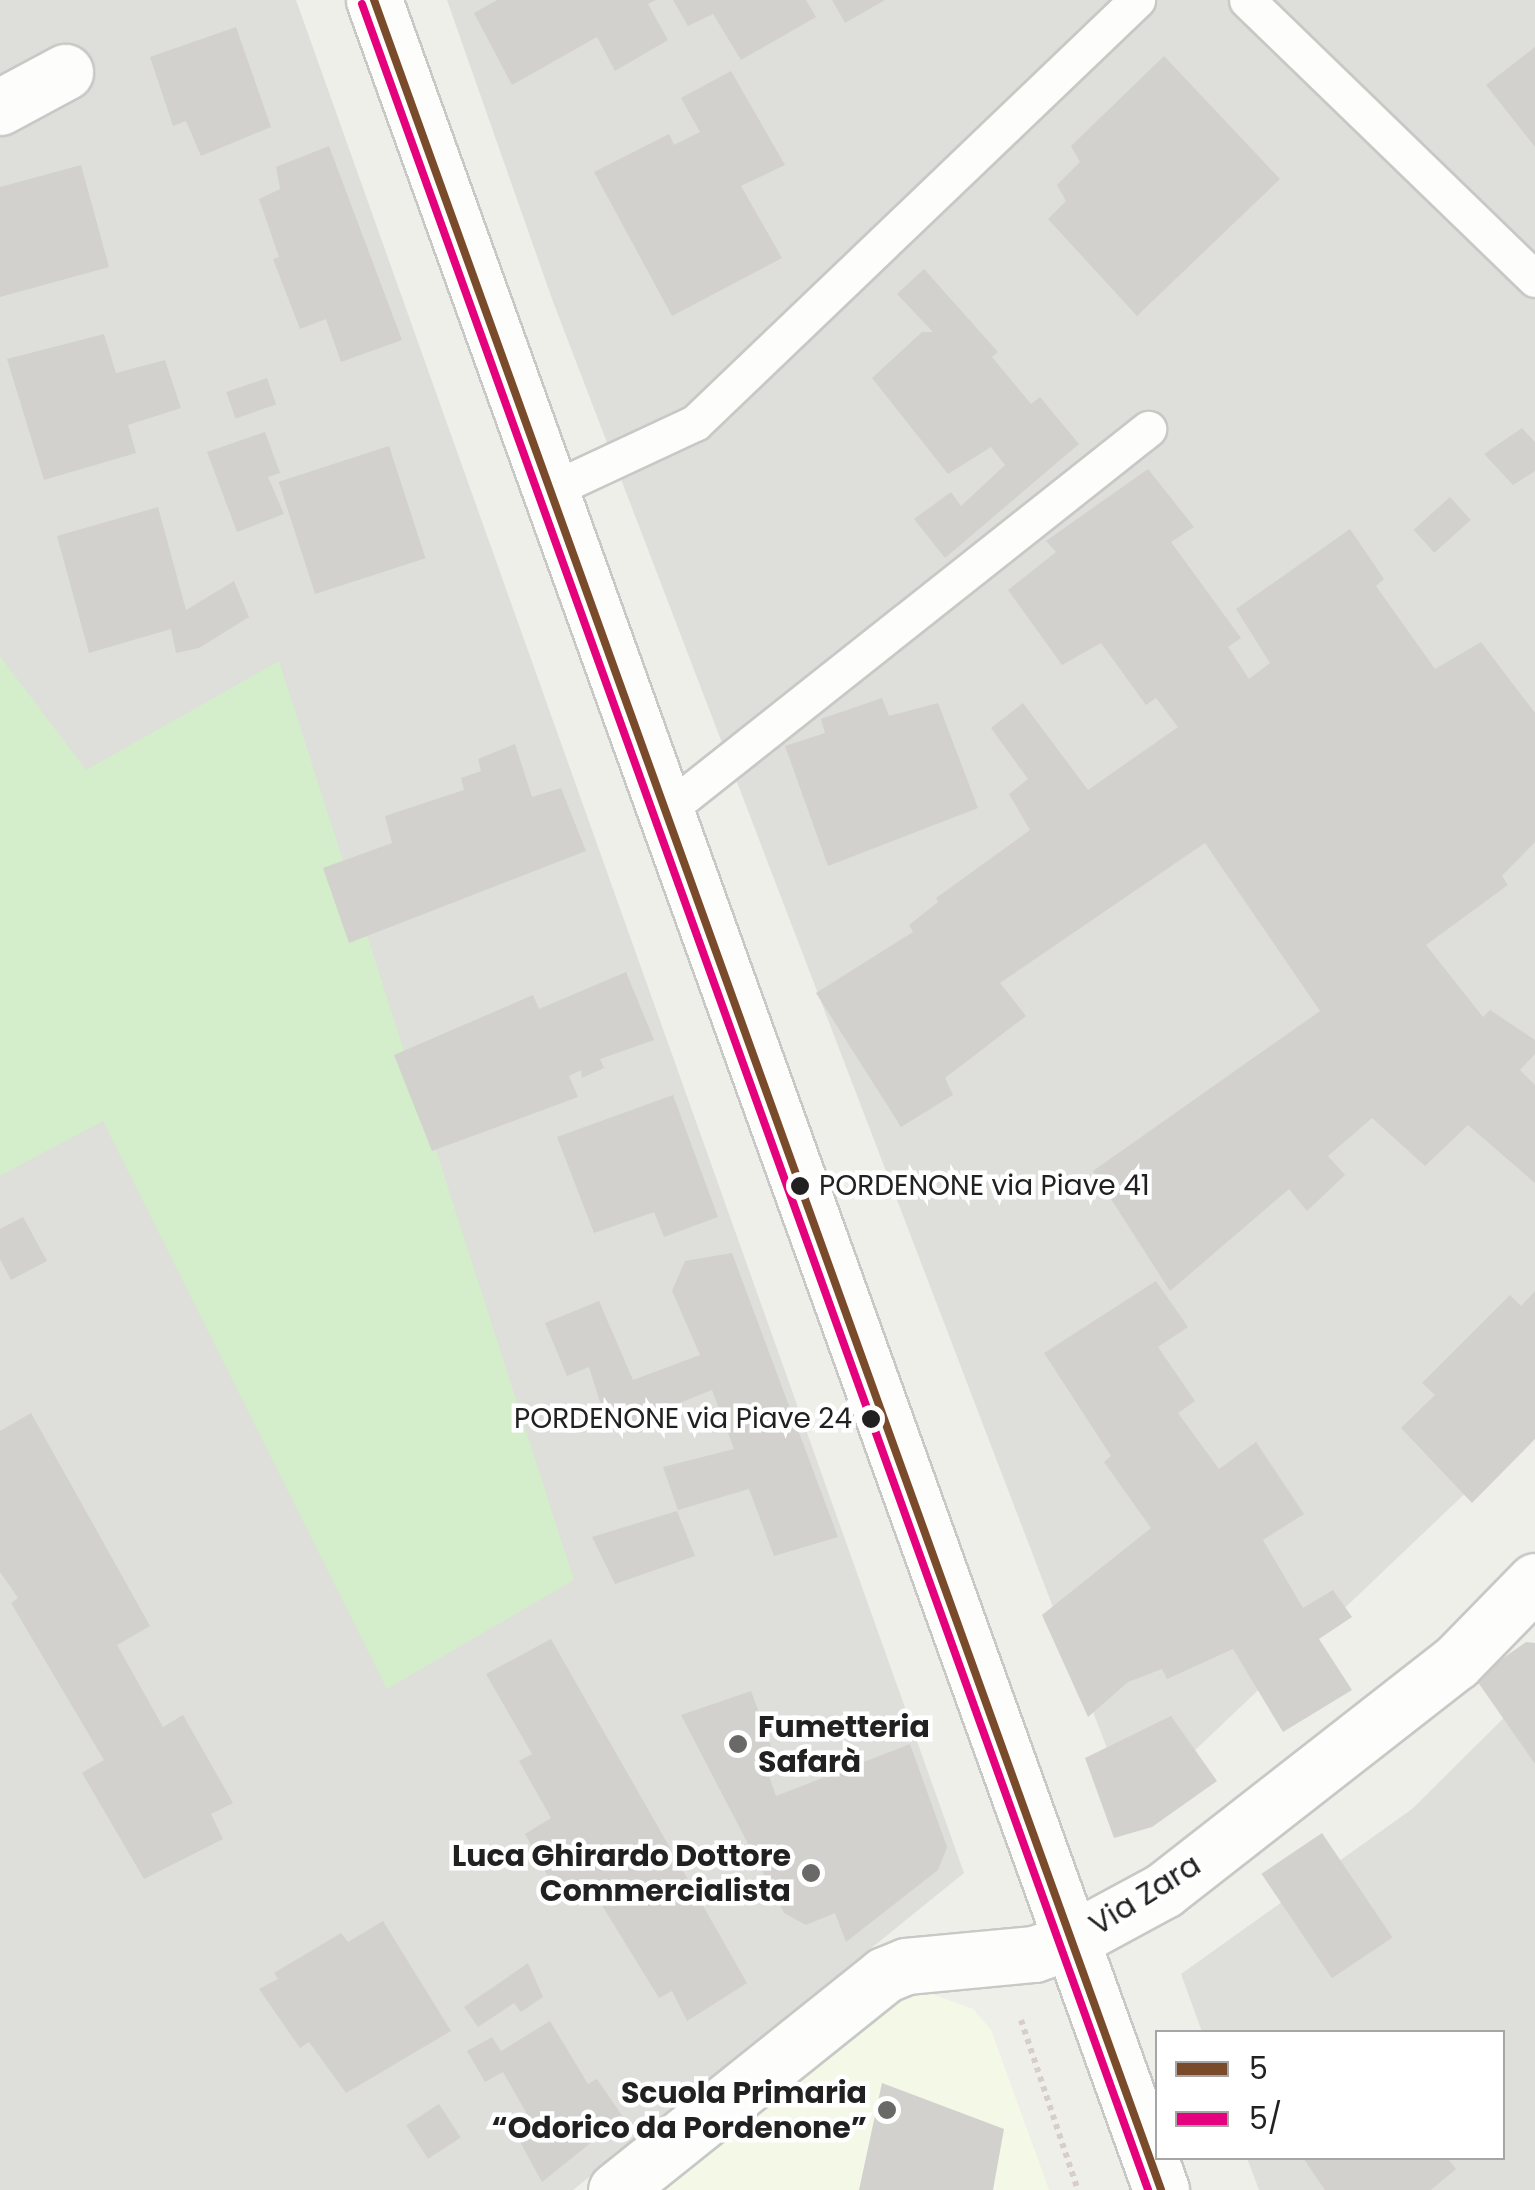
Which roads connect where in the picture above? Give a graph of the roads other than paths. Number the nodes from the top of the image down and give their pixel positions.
1 (374, 0) edge
2 (1137, 0) edge
3 (1247, 0) edge
4 (65, 72) dead end
5 (0, 107) edge
6 (1535, 279) edge
7 (1148, 430) dead end
8 (552, 490) junction
9 (667, 810) junction
10 (1535, 1580) edge
11 (1068, 1942) junction
12 (616, 2190) edge
13 (1161, 2190) edge

1 - 8 street
2 - 8 lane
3 - 6 lane
4 - 5 street
7 - 9 lane
8 - 9 street
9 - 11 street
10 - 11 street, Via Zara
11 - 12 street, Via Zara
11 - 13 street

